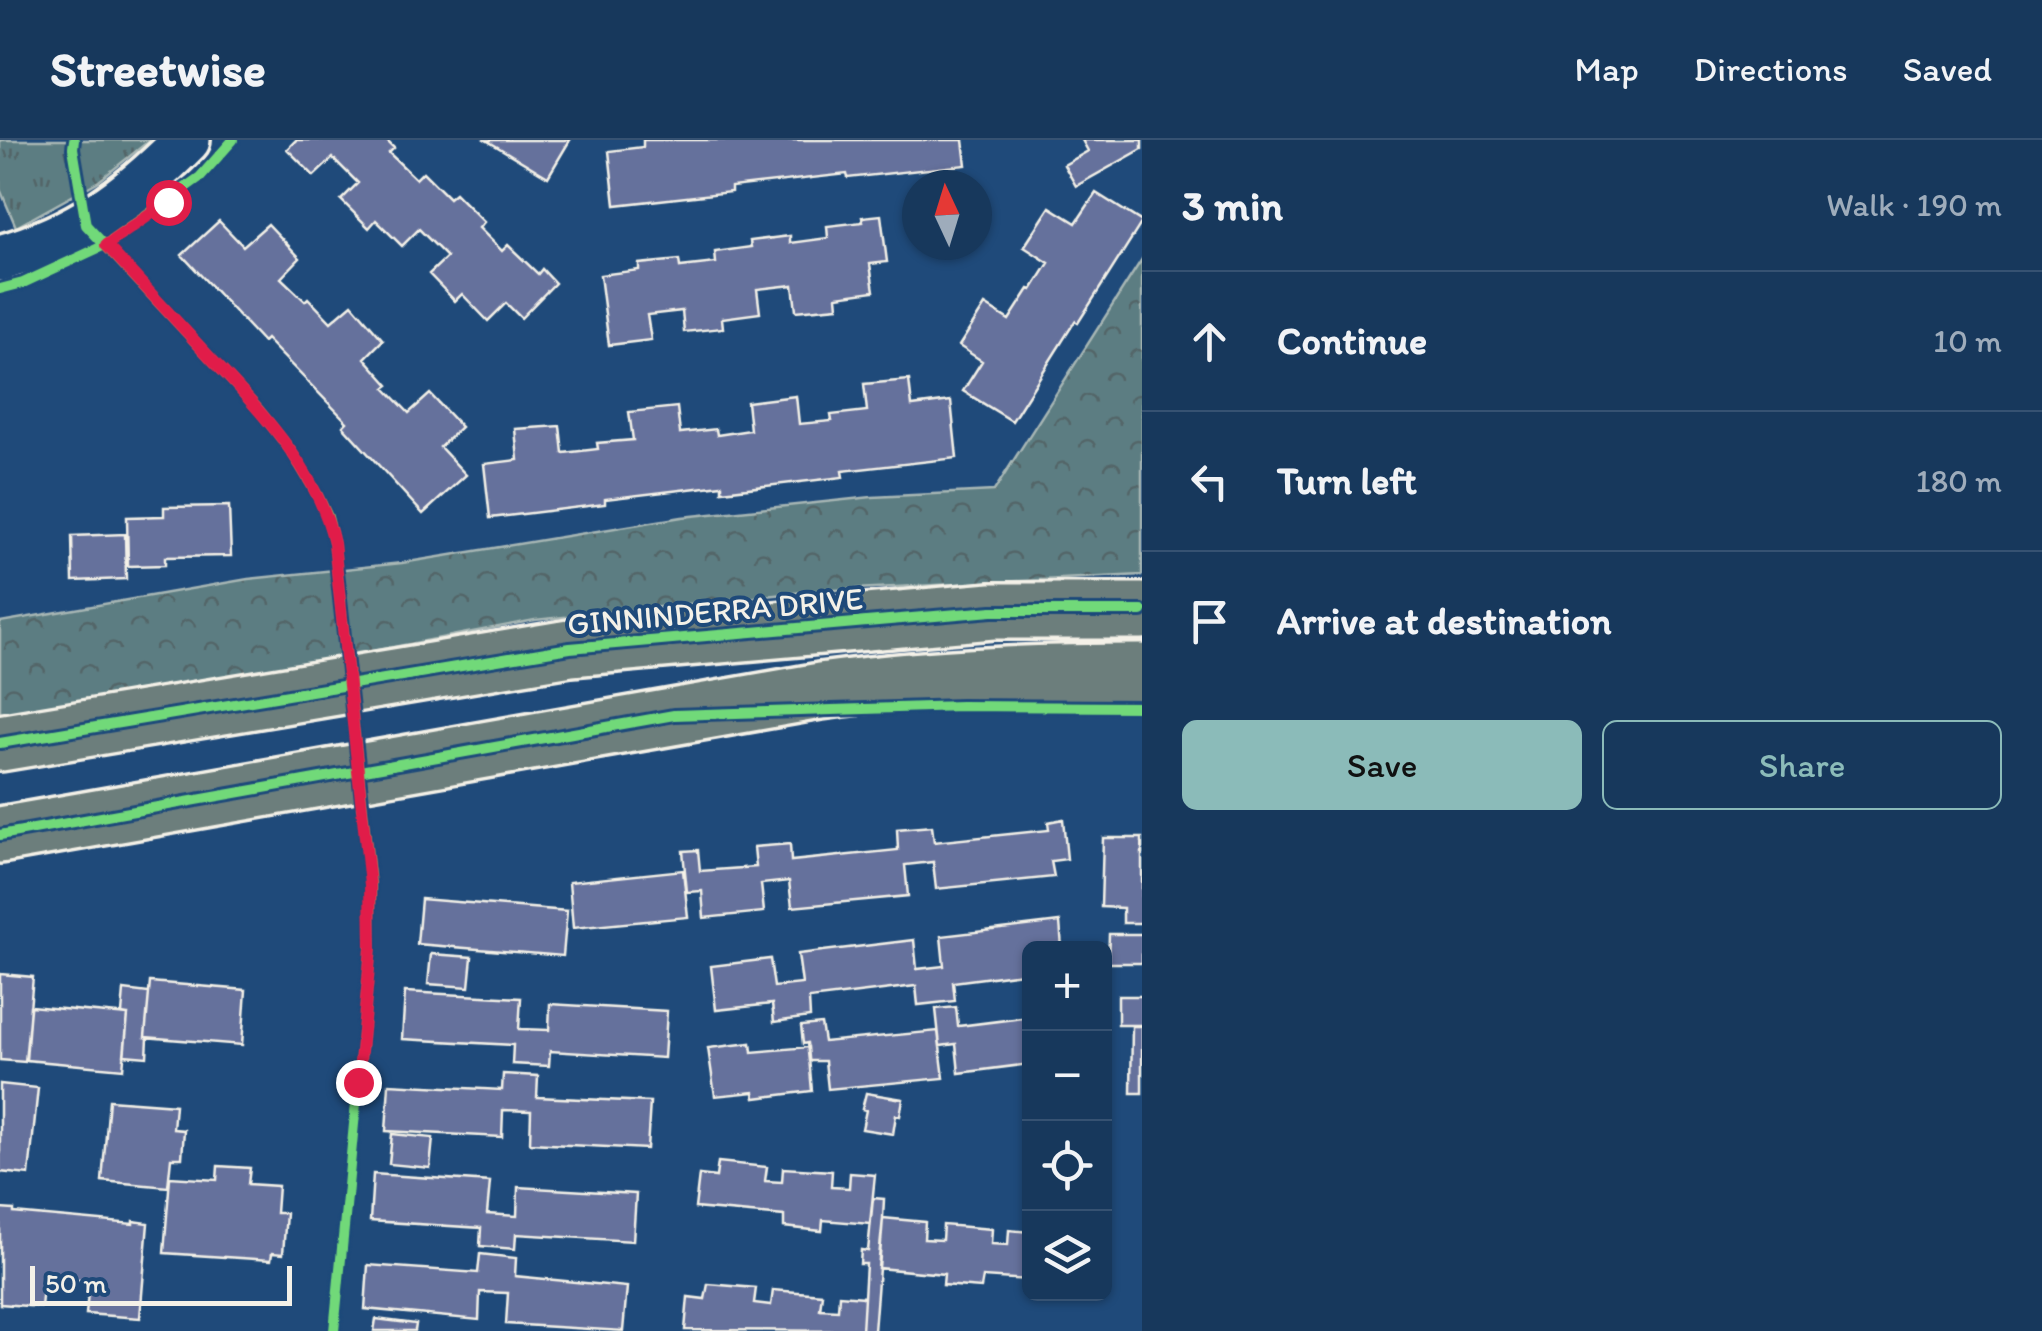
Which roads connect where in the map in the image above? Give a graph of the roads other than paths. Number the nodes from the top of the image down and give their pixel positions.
1 (187, 140) edge
2 (0, 258) edge
3 (1139, 610) edge
4 (1142, 672) edge
5 (1142, 707) edge
6 (674, 716) junction
7 (0, 743) edge
8 (0, 835) edge

1 - 2 street
3 - 7 main road, GINNINDERRA DRIVE
4 - 6 main road
5 - 6 main road
6 - 8 main road

